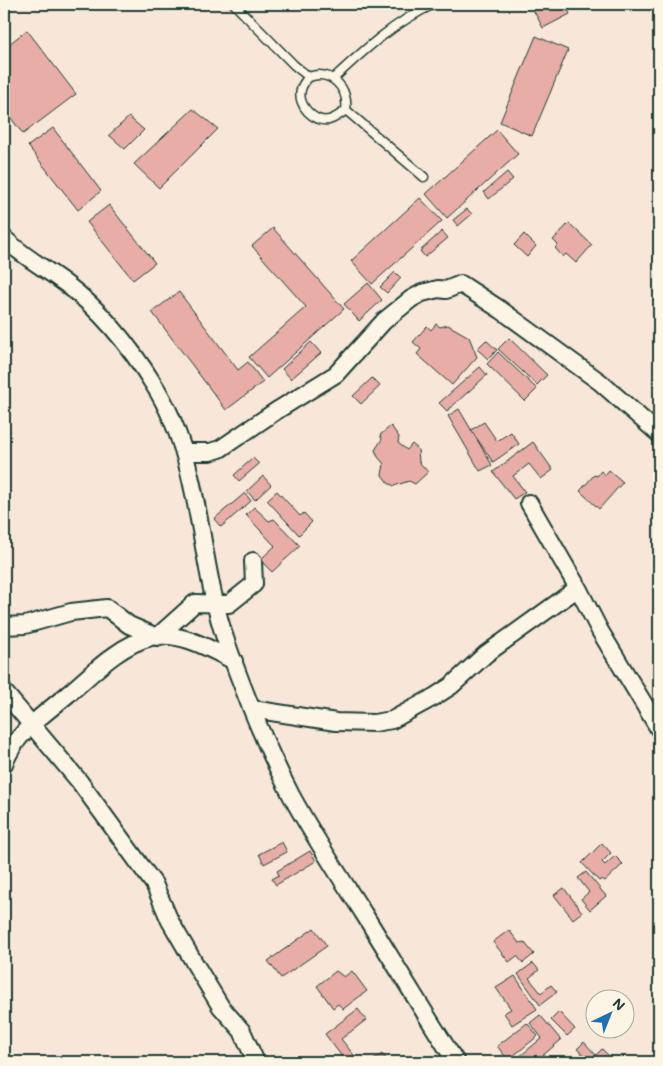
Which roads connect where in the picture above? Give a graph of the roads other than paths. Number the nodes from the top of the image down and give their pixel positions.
1 (234, 4) edge
2 (434, 4) edge
3 (309, 76) junction
4 (334, 78) junction
5 (346, 110) junction
6 (424, 177) dead end
7 (4, 238) edge
8 (659, 434) edge
9 (184, 452) junction
10 (529, 503) dead end
11 (253, 561) dead end
12 (578, 588) junction
13 (216, 604) junction
14 (4, 626) edge
15 (157, 637) junction
16 (234, 661) junction
17 (4, 692) edge
18 (252, 709) junction
19 (31, 726) junction
20 (659, 728) edge
21 (4, 764) edge
22 (256, 1062) edge
23 (456, 1062) edge

1 - 3 lane
2 - 4 lane
3 - 4 lane
3 - 5 lane
4 - 5 lane
5 - 6 lane
7 - 9 street
8 - 9 street
9 - 13 street
10 - 12 street
11 - 13 street
12 - 18 street
12 - 20 street
13 - 15 street
13 - 16 street
14 - 15 street
15 - 16 street
15 - 19 street
16 - 18 street
17 - 19 street
18 - 23 street
19 - 21 street
19 - 22 street

